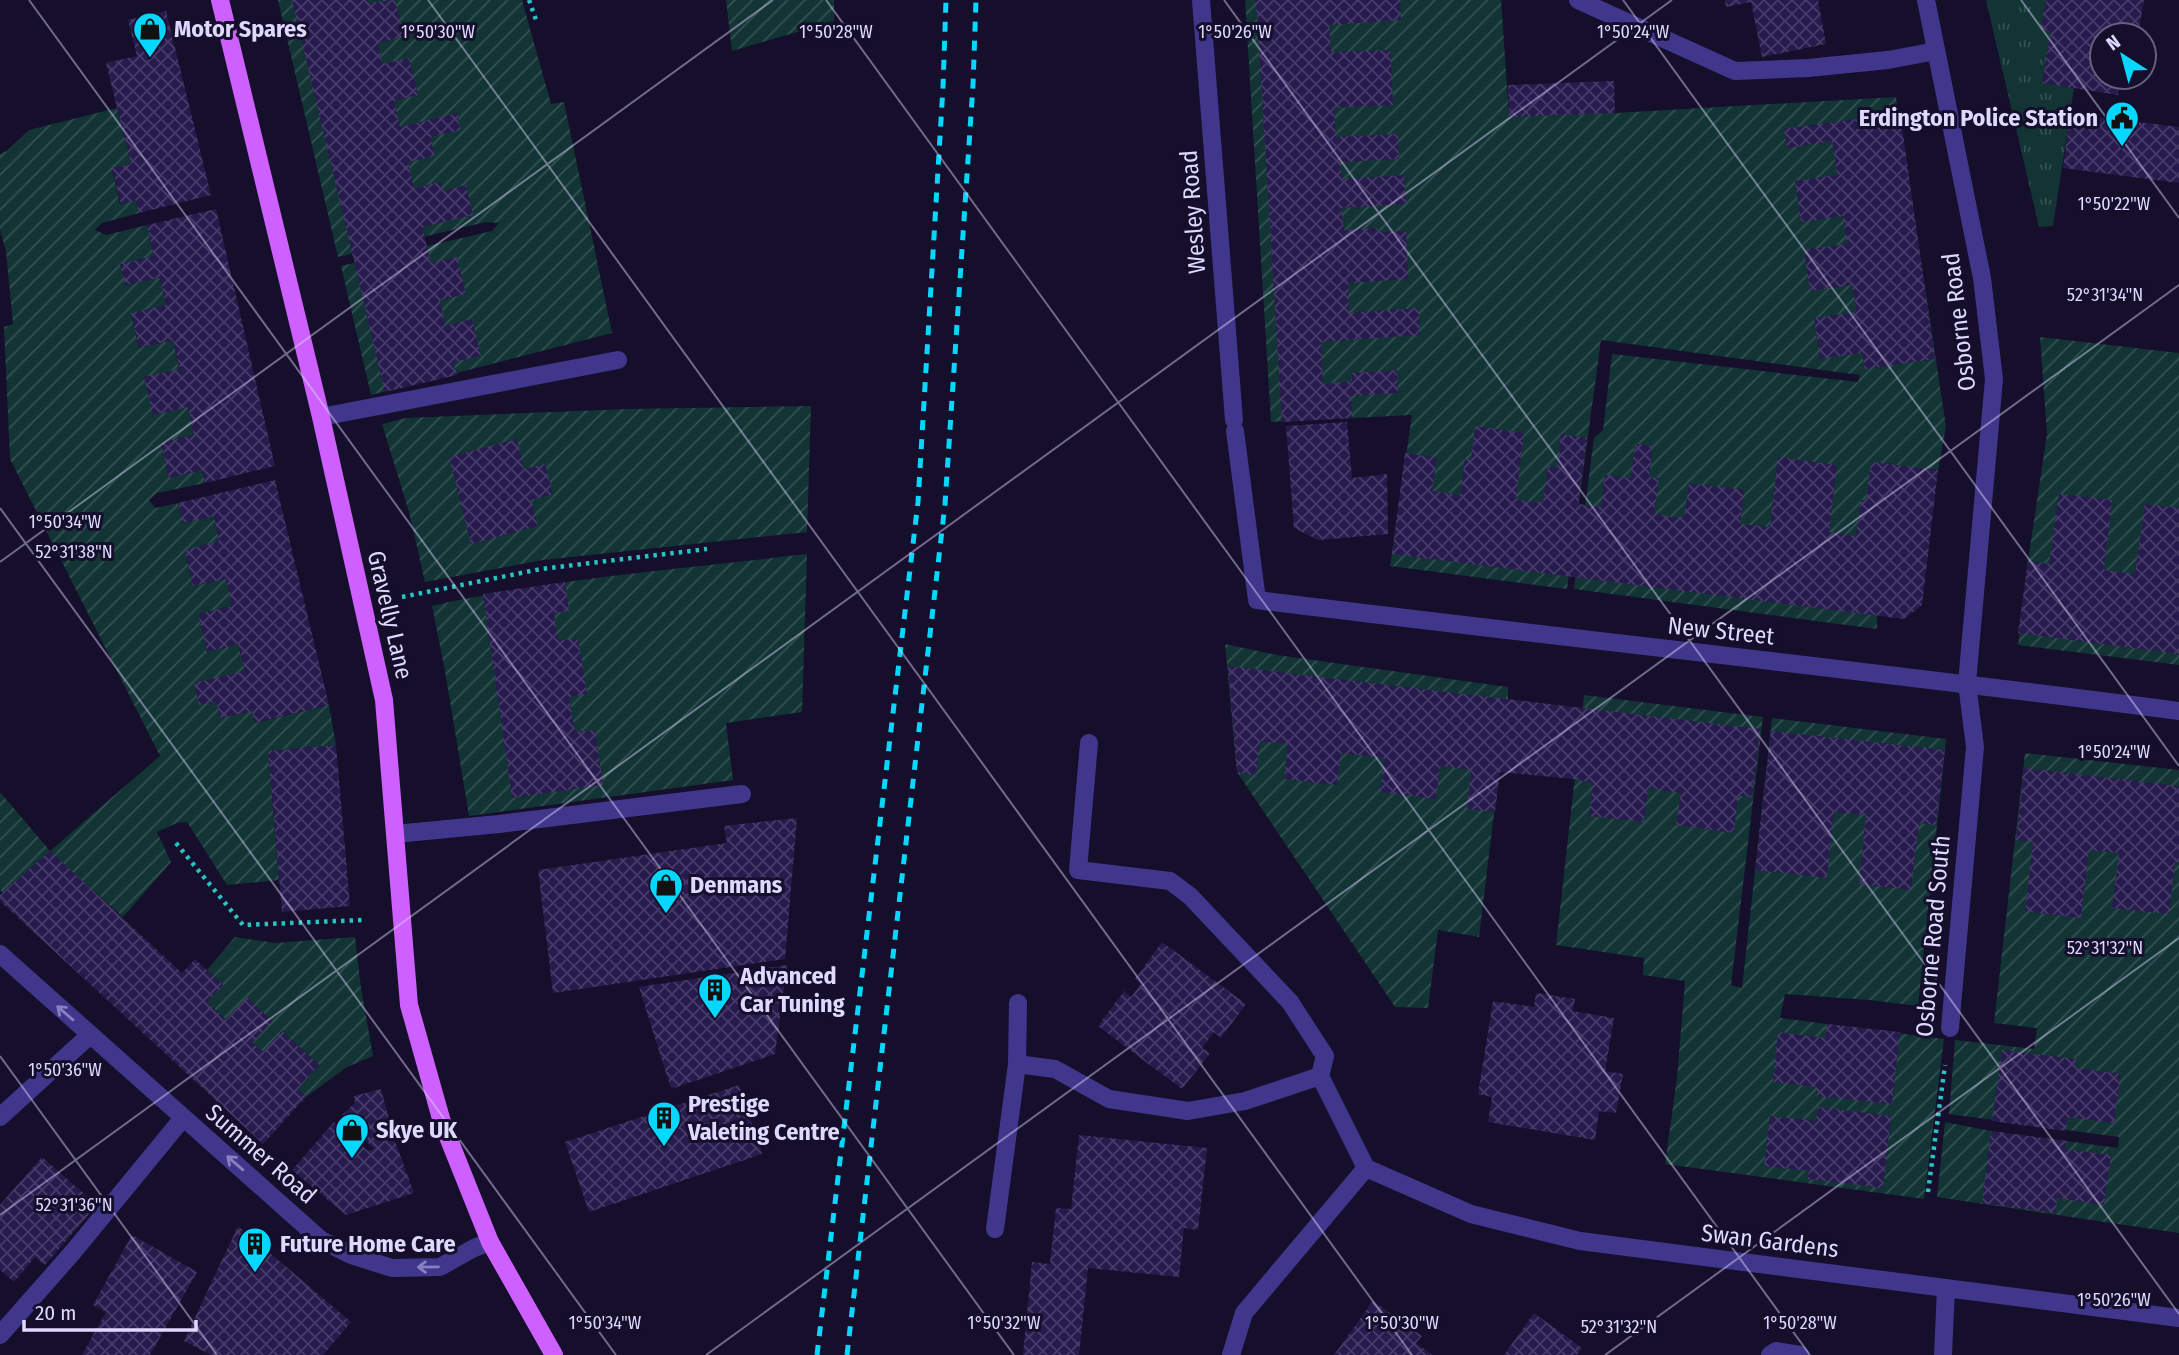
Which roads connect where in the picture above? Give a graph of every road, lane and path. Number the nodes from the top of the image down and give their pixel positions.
1 (220, 0) edge
2 (529, 0) edge
3 (1201, 0) edge
4 (1578, 0) edge
5 (1926, 0) edge
6 (536, 20) dead end
7 (1936, 51) junction
8 (618, 360) dead end
9 (321, 417) junction
10 (707, 549) dead end
11 (1257, 600) joint
12 (363, 605) junction
13 (1967, 683) junction
14 (2179, 711) edge
15 (1089, 743) dead end
16 (742, 794) dead end
17 (395, 834) junction
18 (176, 843) dead end
19 (402, 918) junction
20 (4, 965) edge
21 (1018, 1003) dead end
22 (1950, 1028) joint
23 (90, 1035) junction
24 (1017, 1064) junction
25 (1320, 1076) junction
26 (0, 1116) edge
27 (183, 1118) junction
28 (1366, 1168) junction
29 (1928, 1192) dead end
30 (995, 1229) dead end
31 (490, 1242) junction
32 (1947, 1289) junction
33 (2179, 1318) edge
34 (0, 1335) edge
35 (554, 1355) edge
36 (1231, 1355) edge
37 (1770, 1355) edge
38 (1800, 1355) edge
39 (1943, 1355) edge

1 - 9 main road, Gravelly Lane
2 - 6 path
3 - 11 street, Wesley Road
4 - 7 street
5 - 7 street, Osborne Road
7 - 13 street, Osborne Road
8 - 9 street
9 - 12 main road, Gravelly Lane
10 - 12 path
11 - 13 street, New Street
12 - 17 main road, Gravelly Lane
13 - 14 street, New Street
13 - 22 street, Osborne Road South
15 - 25 street
16 - 17 street
17 - 19 main road, Gravelly Lane
18 - 19 path
19 - 31 main road, Gravelly Lane
23 -> 20 street, Summer Road
21 - 24 street
22 - 29 path, Osborne Road South
23 - 26 street
23 - 27 street, Summer Road
24 - 25 street
24 - 30 street
25 - 28 street
31 -> 27 street, Summer Road
27 - 34 street
28 - 32 street, Swan Gardens
28 - 36 street
31 - 35 main road
32 - 33 street, Swan Gardens
32 - 39 street
37 - 38 street

